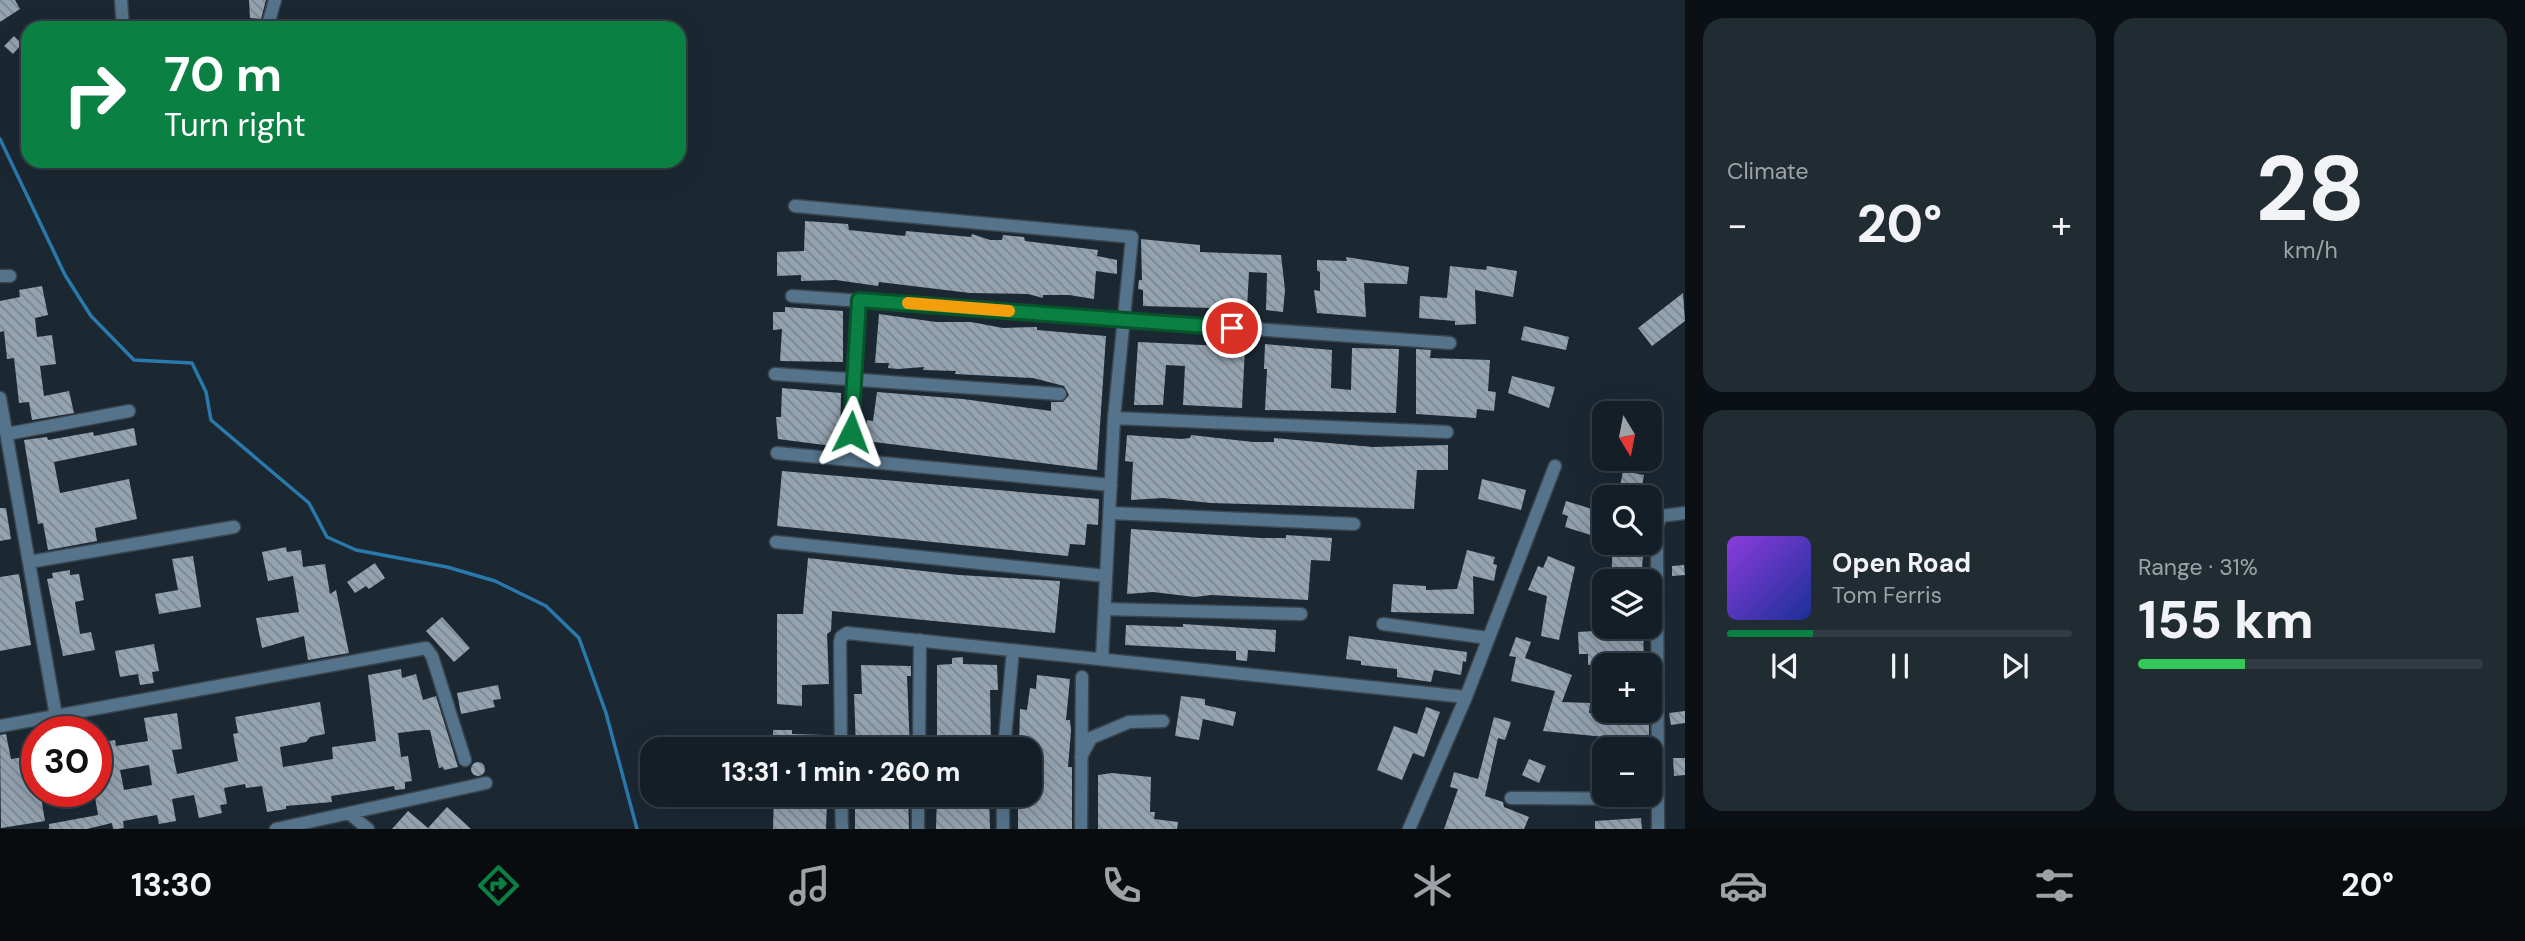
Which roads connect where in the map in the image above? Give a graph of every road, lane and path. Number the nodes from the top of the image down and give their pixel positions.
1 (121, 0) edge
2 (275, 0) edge
3 (122, 21) edge
4 (269, 21) edge
5 (795, 206) dead end
6 (792, 296) dead end
7 (859, 300) junction
8 (1124, 320) junction
9 (1450, 343) dead end
10 (775, 374) dead end
11 (855, 378) junction
12 (1060, 394) dead end
13 (0, 398) edge
14 (129, 411) dead end
15 (1114, 418) junction
16 (1447, 432) dead end
17 (7, 434) junction
18 (777, 453) dead end
19 (850, 460) junction
20 (1555, 466) dead end
21 (1111, 485) junction
22 (1110, 513) junction
23 (1685, 513) edge
24 (1354, 524) dead end
25 (234, 527) dead end
26 (776, 542) dead end
27 (29, 562) junction
28 (1106, 576) junction
29 (1105, 609) junction
30 (1301, 614) dead end
31 (1383, 624) dead end
32 (1488, 638) junction
33 (920, 640) junction
34 (1013, 650) junction
35 (1102, 659) junction
36 (1082, 677) dead end
37 (1466, 697) junction
38 (57, 716) joint
39 (1163, 721) dead end
40 (21, 722) edge
41 (0, 726) edge
42 (841, 737) edge
43 (919, 737) edge
44 (1005, 737) edge
45 (1657, 737) edge
46 (465, 760) dead end
47 (1080, 760) junction
48 (486, 783) dead end
49 (1511, 798) dead end
50 (1592, 799) edge
51 (841, 807) edge
52 (918, 807) edge
53 (1003, 807) edge
54 (1657, 807) edge
55 (349, 813) junction
56 (276, 829) edge
57 (368, 829) edge
58 (842, 829) edge
59 (918, 829) edge
60 (1003, 829) edge
61 (1081, 829) edge
62 (1409, 829) edge
63 (1658, 829) edge

1 - 3 street
2 - 4 street
5 - 8 street
6 - 7 street
7 - 8 street
7 - 11 street
8 - 9 street
8 - 15 street
10 - 11 street
11 - 12 street
11 - 19 street
13 - 17 street
14 - 17 street
15 - 16 street
15 - 21 street
17 - 27 street
18 - 19 street
19 - 21 street
20 - 32 street
21 - 22 street
22 - 24 street
22 - 28 street
23 - 45 street
25 - 27 street
26 - 28 street
27 - 38 street
28 - 29 street
29 - 30 street
29 - 35 street
31 - 32 street
32 - 37 street
33 - 34 street
33 - 42 street
33 - 43 street
34 - 35 street
34 - 44 street
35 - 37 street
36 - 47 street
37 - 62 street
38 - 46 street
39 - 47 street
40 - 41 street
47 - 61 street
48 - 55 street
49 - 50 street
51 - 58 street
52 - 59 street
53 - 60 street
54 - 63 street
55 - 56 street
55 - 57 street

